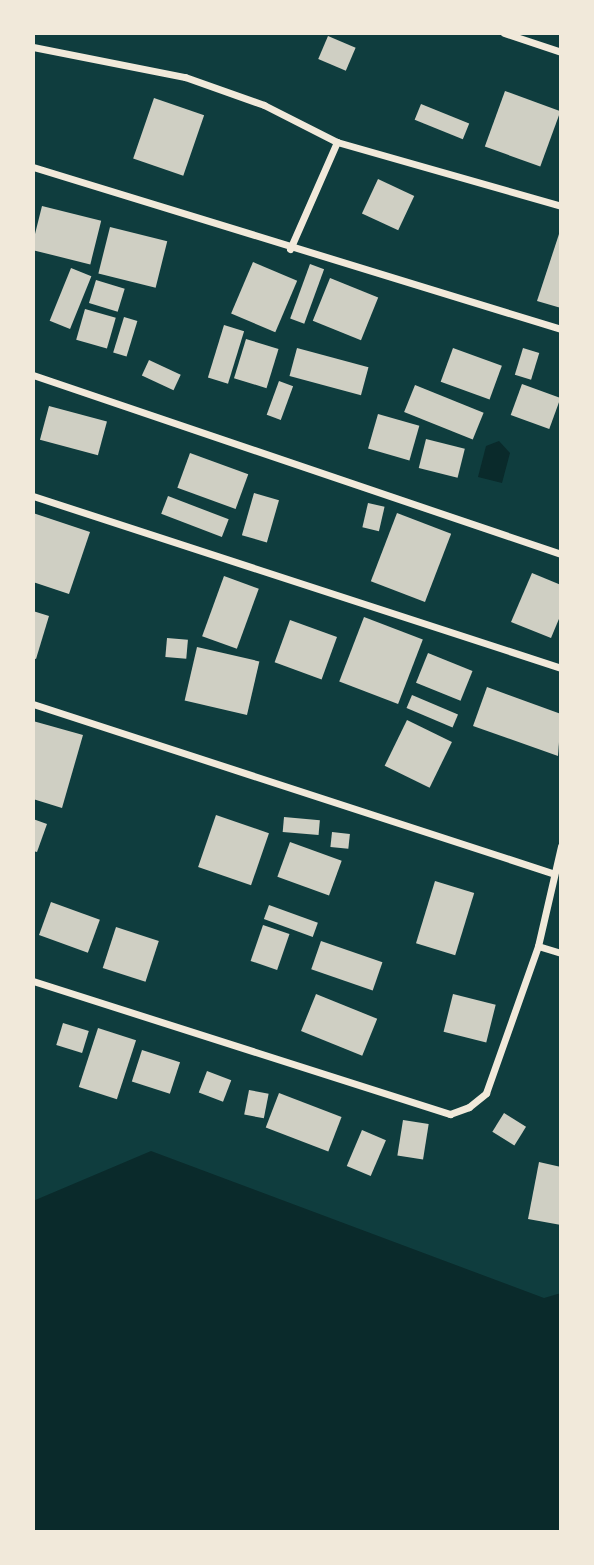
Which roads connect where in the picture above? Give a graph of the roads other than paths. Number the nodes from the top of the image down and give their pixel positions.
1 (504, 33) edge
2 (33, 47) edge
3 (561, 52) edge
4 (337, 142) junction
5 (33, 167) edge
6 (561, 206) edge
7 (290, 248) junction
8 (561, 329) edge
9 (33, 375) edge
10 (33, 496) edge
11 (561, 554) edge
12 (561, 668) edge
13 (33, 704) edge
14 (561, 846) edge
15 (552, 873) junction
16 (538, 946) junction
17 (561, 953) edge
18 (33, 981) edge

1 - 3 street
2 - 4 street
4 - 6 street
4 - 7 street
5 - 7 street
7 - 8 street
9 - 11 street
10 - 12 street
13 - 15 street
14 - 15 street
15 - 16 street
16 - 17 street
16 - 18 street

